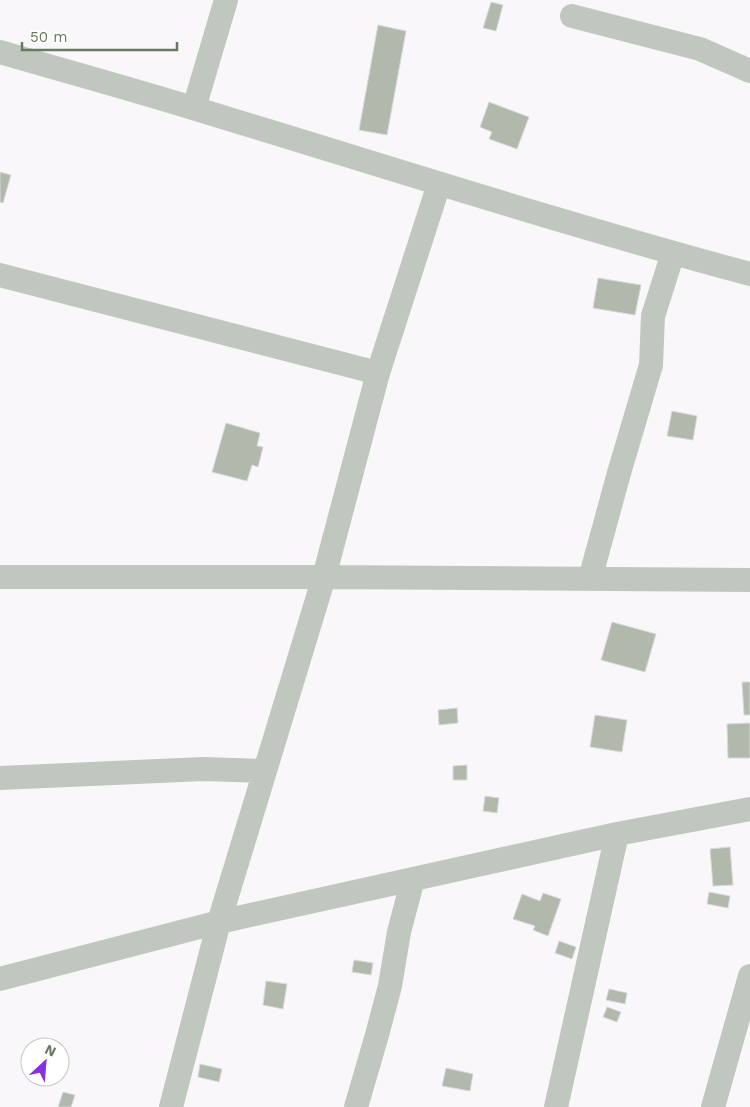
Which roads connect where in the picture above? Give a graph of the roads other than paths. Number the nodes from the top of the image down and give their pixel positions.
1 (226, 0) edge
2 (572, 16) dead end
3 (0, 52) edge
4 (750, 71) edge
5 (194, 108) junction
6 (439, 184) junction
7 (673, 253) junction
8 (750, 274) edge
9 (0, 275) edge
10 (378, 373) junction
11 (0, 577) edge
12 (324, 577) junction
13 (590, 579) junction
14 (750, 580) edge
15 (265, 771) junction
16 (0, 778) edge
17 (750, 809) edge
18 (617, 834) junction
19 (413, 880) junction
20 (219, 922) junction
21 (750, 976) edge
22 (0, 979) edge
23 (171, 1107) edge
24 (356, 1107) edge
25 (556, 1107) edge
26 (713, 1107) edge

1 - 5 street
2 - 4 street
3 - 5 street
5 - 6 street
6 - 7 street
6 - 10 street
7 - 8 street
7 - 13 street
9 - 10 street
10 - 12 street
11 - 12 street
12 - 13 street
12 - 15 street
13 - 14 street
15 - 16 street
15 - 20 street
17 - 18 street
18 - 19 street
18 - 25 street
19 - 20 street
19 - 24 street
20 - 22 street
20 - 23 street
21 - 26 street

